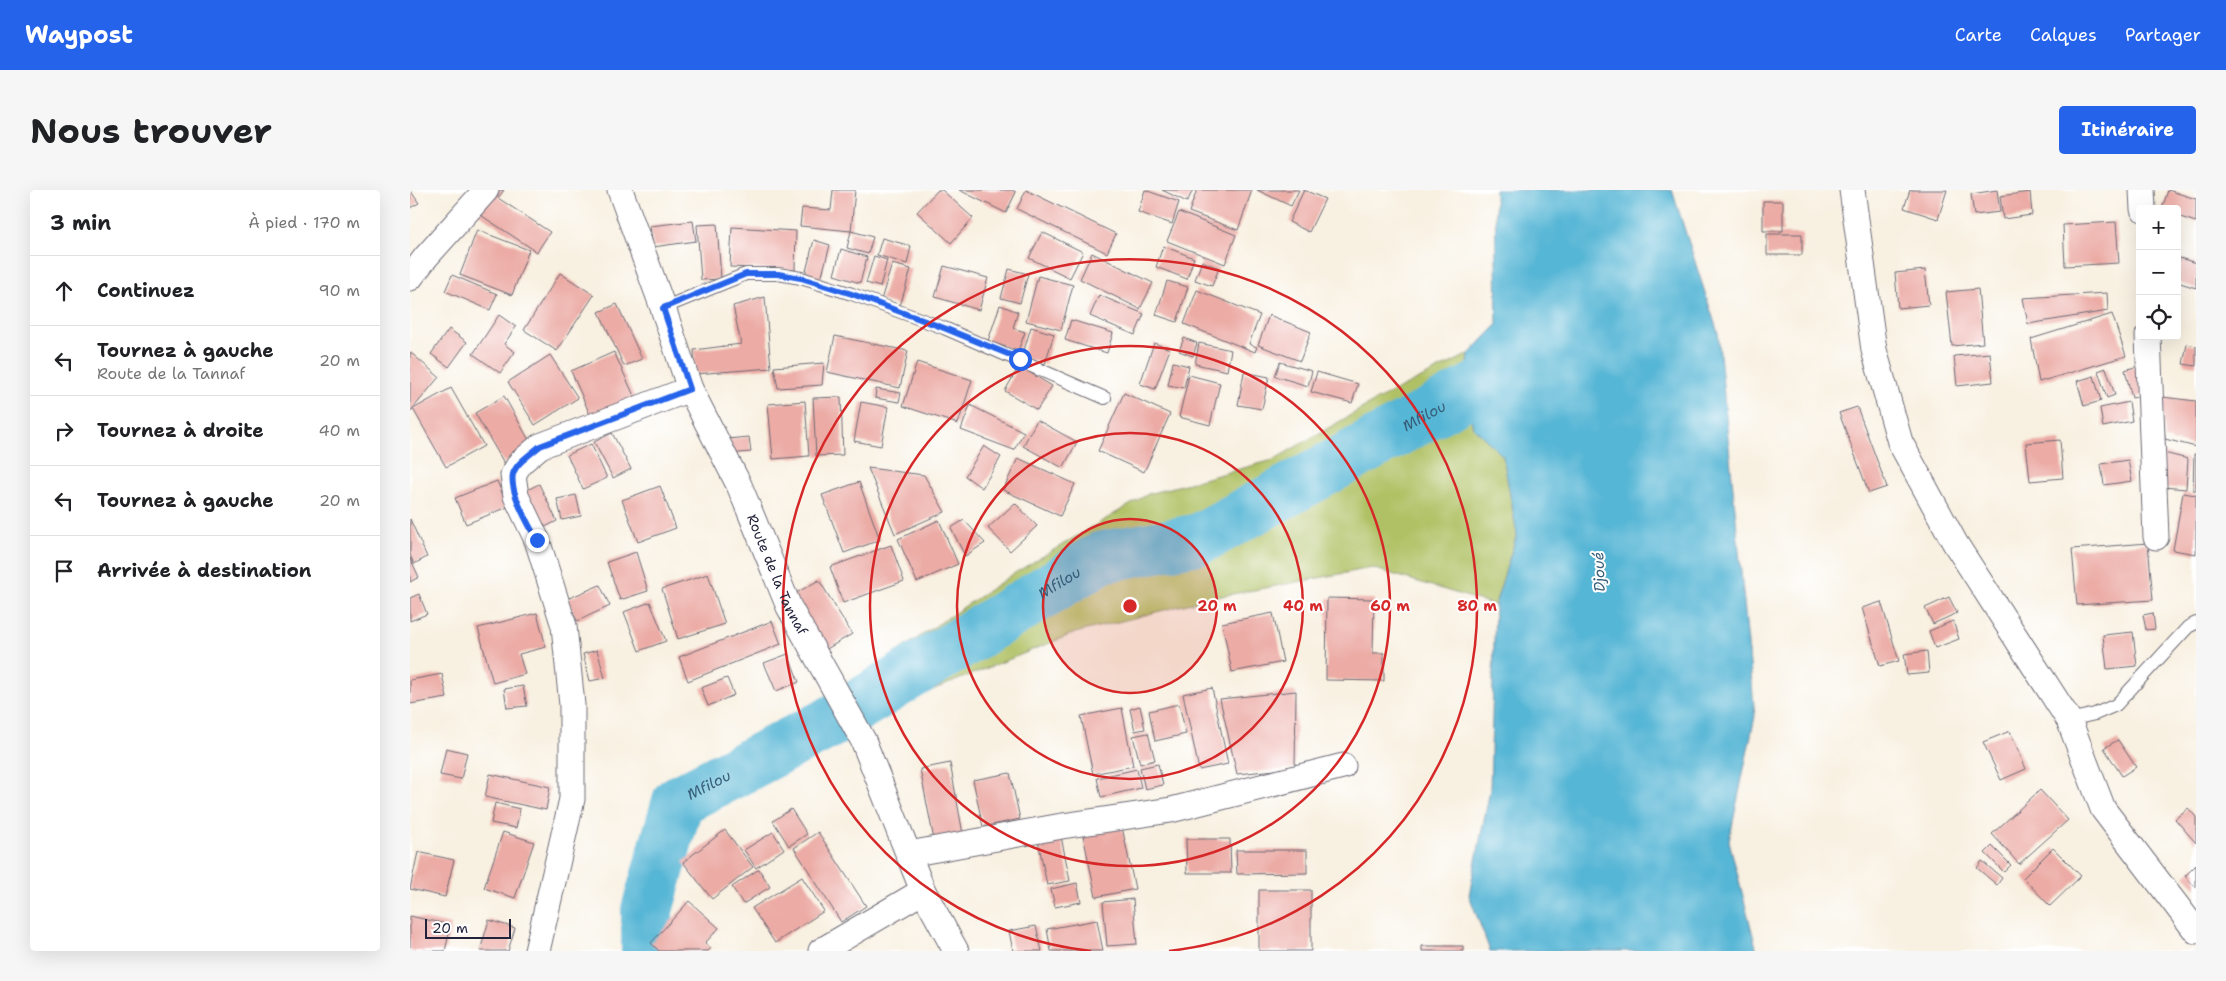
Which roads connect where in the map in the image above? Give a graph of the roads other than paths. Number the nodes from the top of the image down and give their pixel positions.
1 (486, 190) edge
2 (620, 190) edge
3 (1852, 190) edge
4 (2142, 190) edge
5 (2143, 205) edge
6 (410, 278) edge
7 (663, 308) junction
8 (2148, 340) edge
9 (690, 389) junction
10 (1105, 398) dead end
11 (2156, 537) dead end
12 (2196, 623) edge
13 (2069, 720) junction
14 (1343, 766) dead end
15 (909, 854) junction
16 (923, 891) junction
17 (2196, 931) edge
18 (537, 951) edge
19 (821, 951) edge
20 (956, 951) edge

1 - 6 street
2 - 7 street, Route de la Tannaf
3 - 13 street
4 - 5 street
7 - 9 street, Route de la Tannaf
7 - 10 lane
8 - 11 street
9 - 15 street, Route de la Tannaf
9 - 18 street
12 - 13 lane
13 - 17 street
14 - 15 street
15 - 16 street, Route de la Tannaf
16 - 19 street
16 - 20 street, Route de la Tannaf

